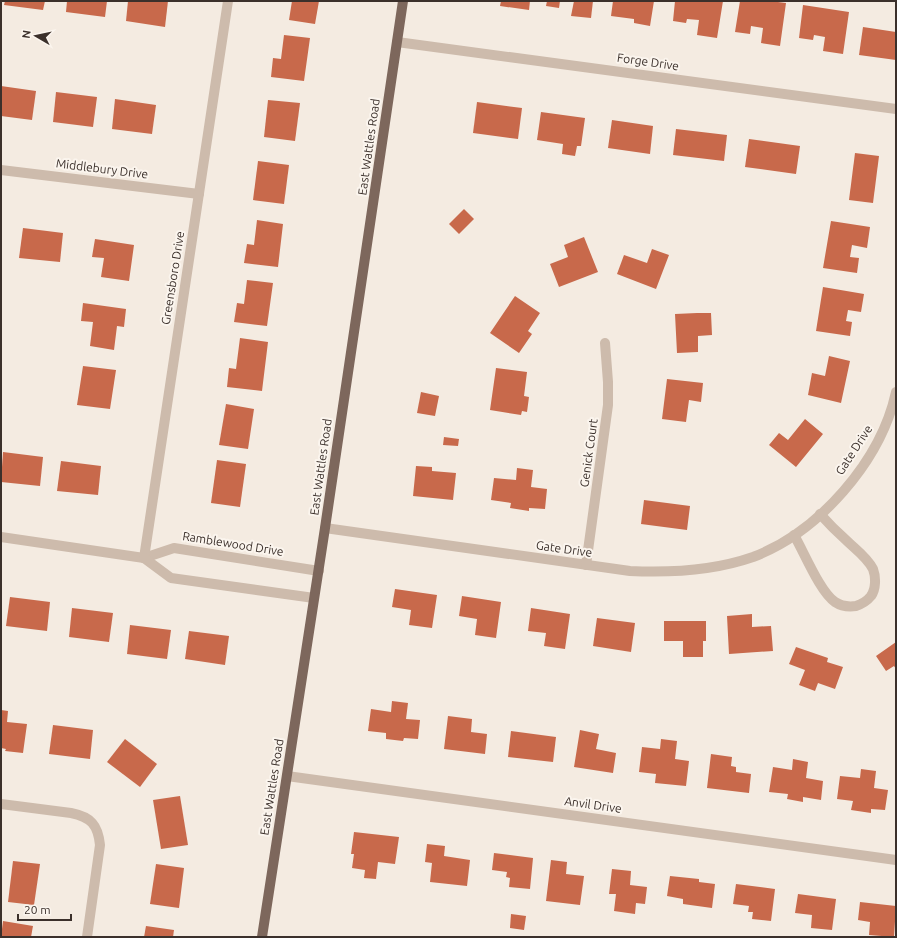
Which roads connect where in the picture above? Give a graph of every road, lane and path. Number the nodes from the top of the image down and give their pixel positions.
1 (228, 1) edge
2 (403, 1) edge
3 (397, 42) junction
4 (896, 109) edge
5 (1, 170) edge
6 (199, 194) junction
7 (605, 343) dead end
8 (896, 392) edge
9 (820, 514) junction
10 (325, 528) junction
11 (794, 534) junction
12 (1, 537) edge
13 (144, 558) junction
14 (586, 566) junction
15 (319, 570) junction
16 (314, 598) junction
17 (287, 776) junction
18 (1, 804) edge
19 (896, 860) edge
20 (87, 937) edge
21 (262, 937) edge

1 - 6 street, Greensboro Drive
2 - 3 main road, East Wattles Road
3 - 4 street, Forge Drive
3 - 10 main road, East Wattles Road
5 - 6 street, Middlebury Drive
6 - 13 street, Greensboro Drive
7 - 14 street, Genick Court
8 - 9 street, Gate Drive
9 - 11 street, Gate Drive
9 - 11 street
10 - 14 street, Gate Drive
10 - 15 main road, East Wattles Road
11 - 14 street, Gate Drive
12 - 13 street, Ramblewood Drive
13 - 15 street, Ramblewood Drive
13 - 16 street, Ramblewood Drive
15 - 16 main road, East Wattles Road
16 - 17 main road, East Wattles Road
17 - 19 street, Anvil Drive
17 - 21 main road, East Wattles Road
18 - 20 street

